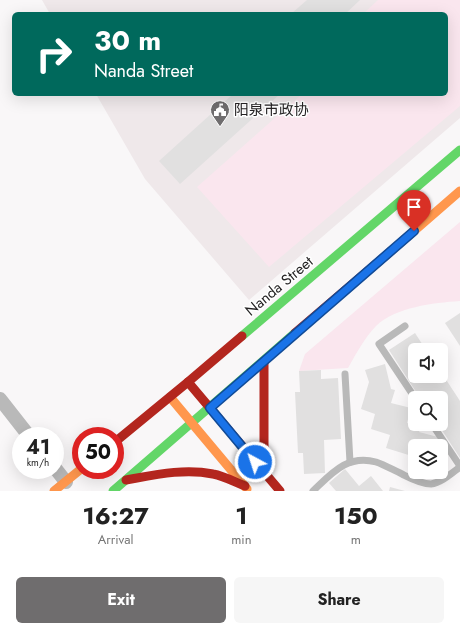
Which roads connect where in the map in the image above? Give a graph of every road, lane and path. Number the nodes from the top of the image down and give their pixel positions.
1 (460, 150) edge
2 (460, 191) edge
3 (405, 326) dead end
4 (264, 361) junction
5 (346, 374) dead end
6 (188, 382) junction
7 (410, 391) edge
8 (170, 397) junction
9 (0, 399) edge
10 (210, 408) junction
11 (192, 424) junction
12 (23, 427) edge
13 (437, 431) edge
14 (124, 435) edge
15 (350, 462) junction
16 (460, 467) edge
17 (264, 472) junction
18 (72, 477) edge
19 (64, 479) edge
20 (126, 480) junction
21 (66, 482) junction
22 (247, 489) edge
23 (54, 491) edge
24 (113, 491) edge
25 (280, 491) edge
26 (313, 491) edge

1 - 6 main road, Nanda Street
2 - 4 main road
3 - 7 lane
4 - 10 main road
4 - 17 main road
5 - 15 lane
6 - 8 main road, Nanda Street
6 - 10 main road
8 - 11 main road
8 - 14 main road, Nanda Street
9 - 12 street
10 - 11 main road
10 - 17 main road
11 - 20 main road
11 - 22 main road
13 - 16 lane
15 - 16 lane
15 - 26 lane
17 - 25 main road
18 - 21 main road
19 - 21 street
20 - 22 main road
20 - 24 main road
21 - 23 main road

